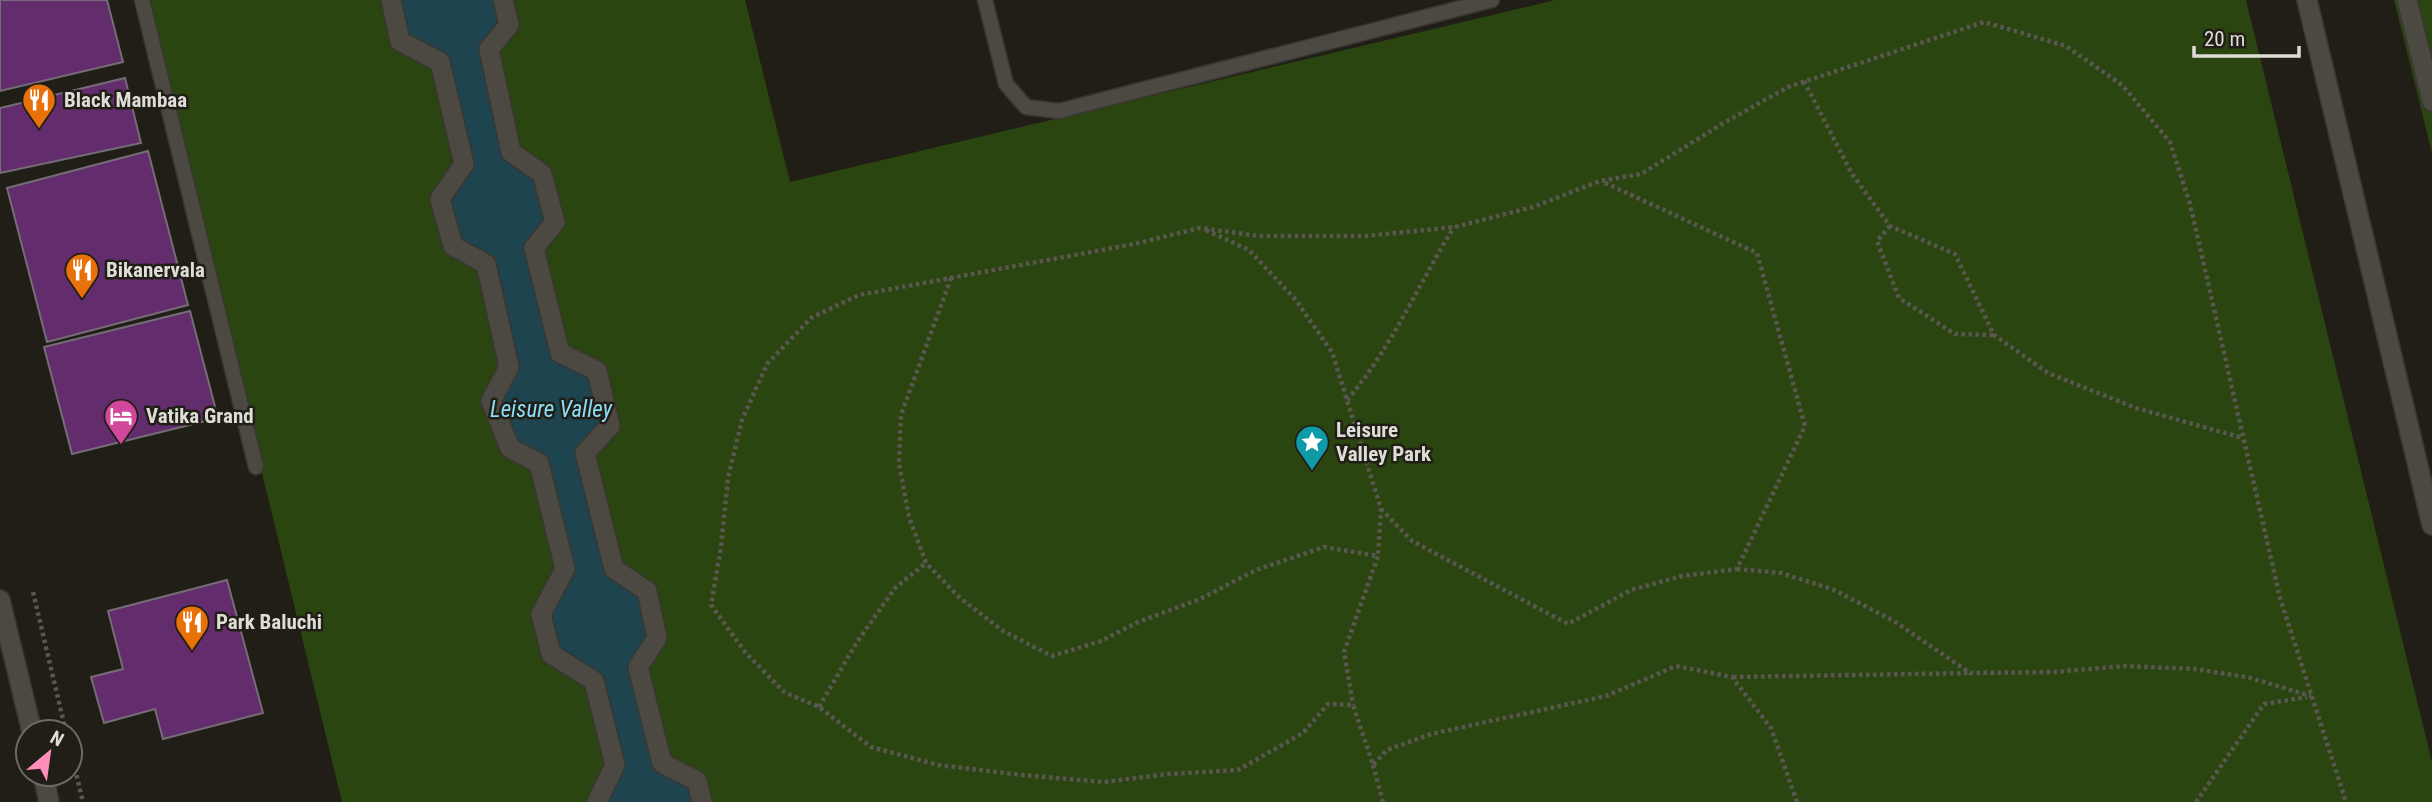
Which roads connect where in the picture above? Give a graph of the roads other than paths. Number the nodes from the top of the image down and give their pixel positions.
1 (142, 0) edge
2 (391, 0) edge
3 (503, 0) edge
4 (985, 0) edge
5 (1492, 0) edge
6 (2307, 0) edge
7 (2407, 0) edge
8 (2432, 101) edge
9 (256, 467) dead end
10 (2432, 526) edge
11 (0, 600) edge
12 (8, 670) edge
13 (27, 718) edge
14 (597, 802) edge
15 (702, 802) edge

1 - 9 lane
2 - 14 street
3 - 15 street
4 - 5 lane
6 - 10 street
7 - 8 street
11 - 12 street
12 - 13 street

